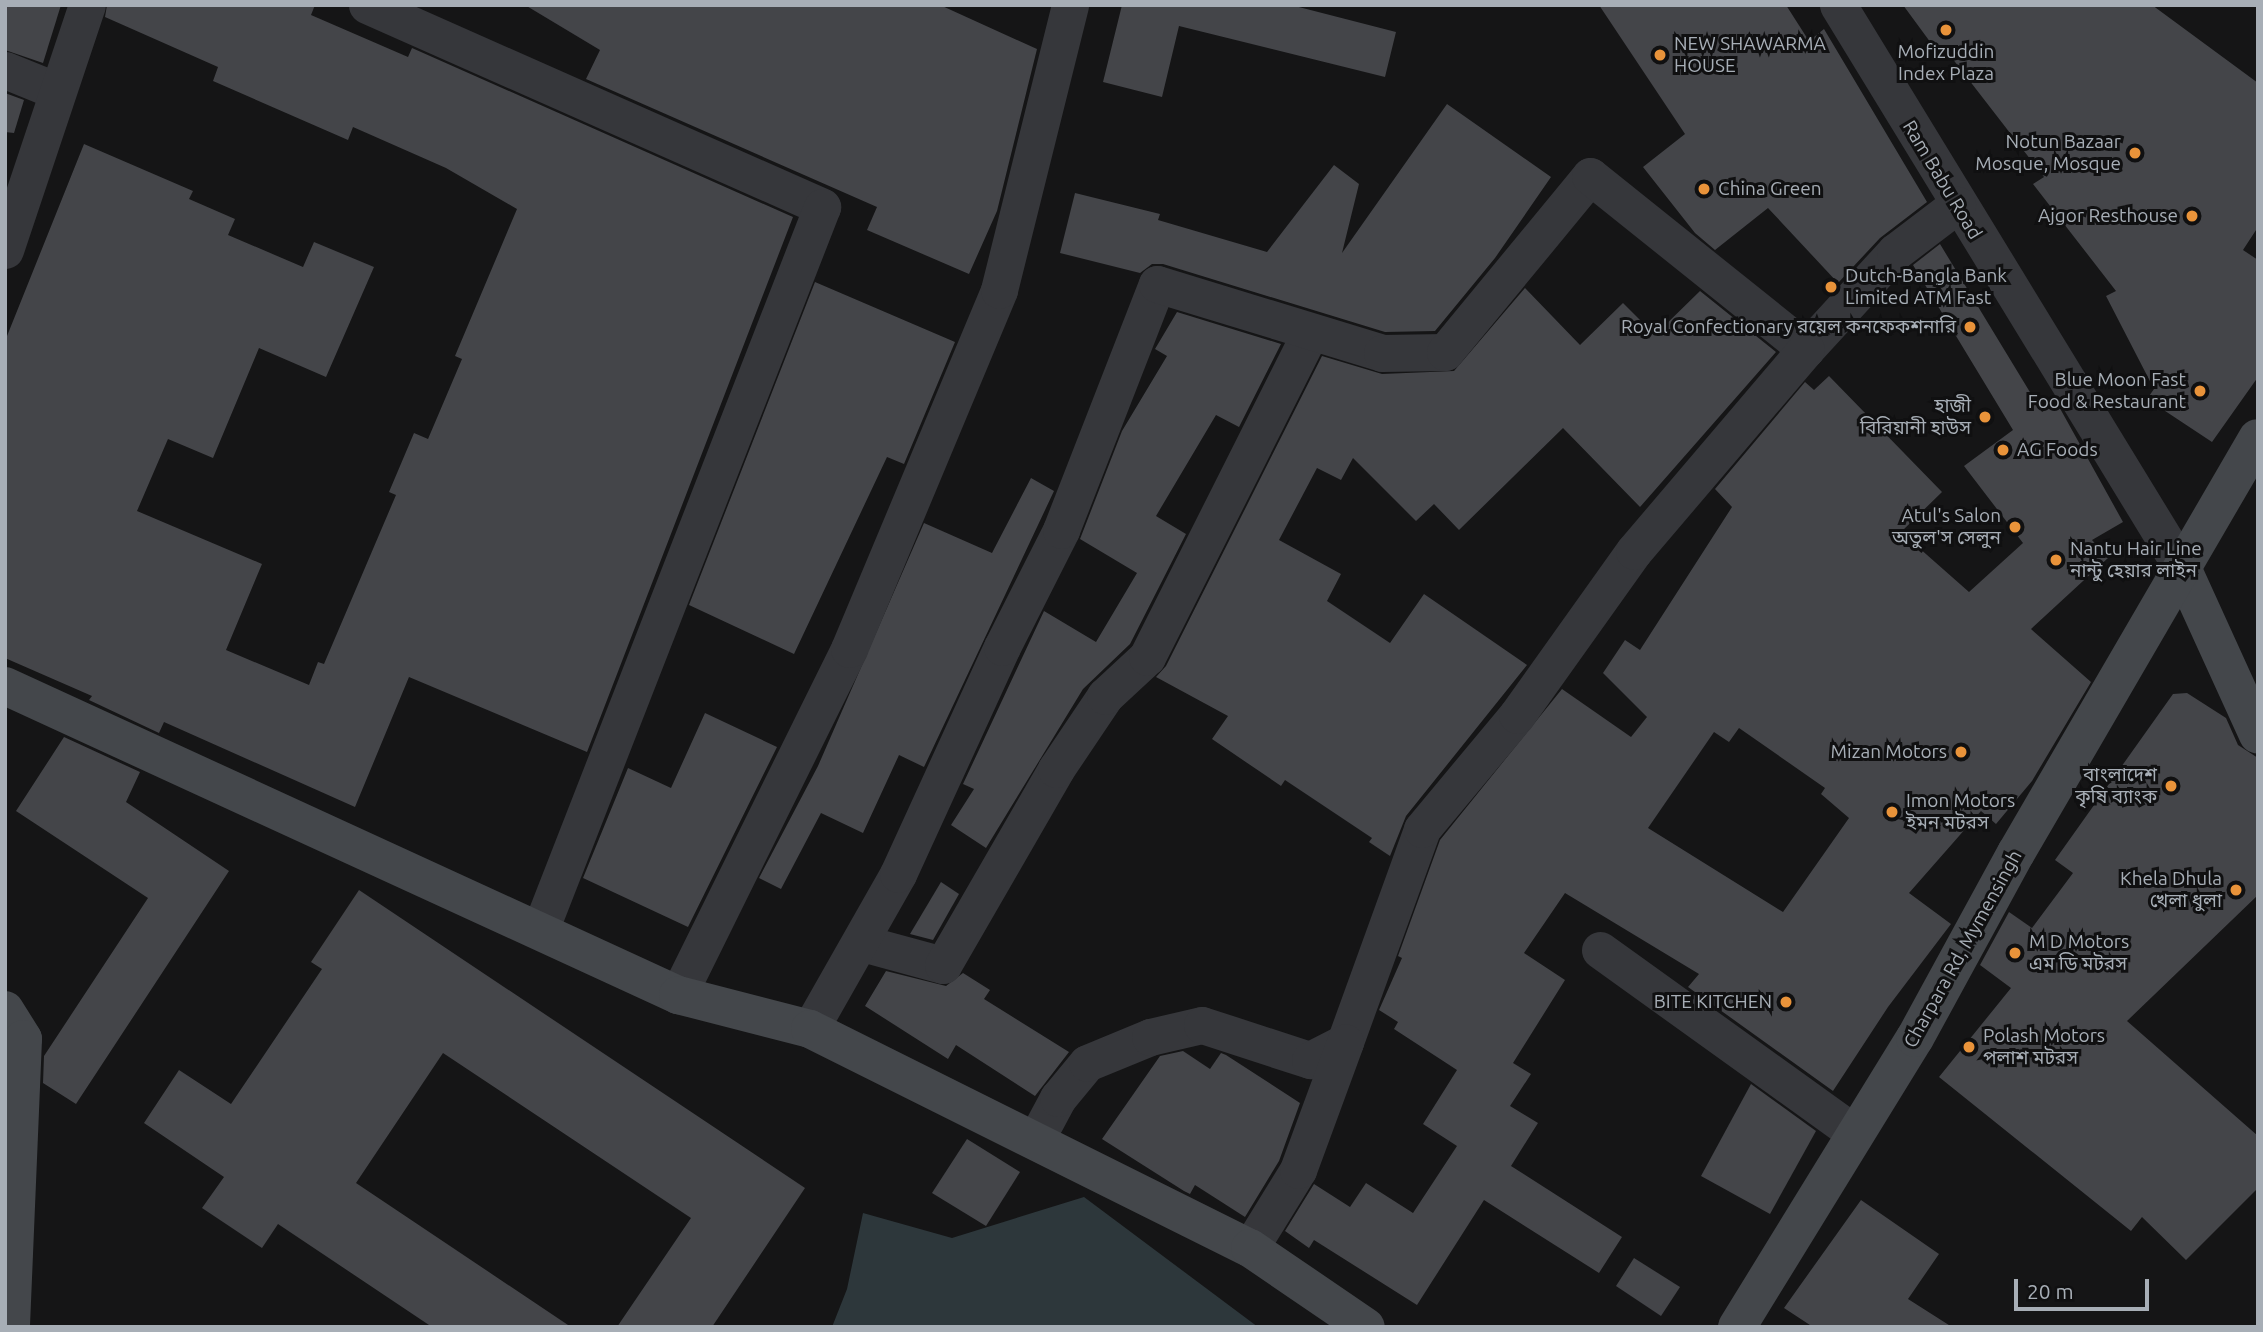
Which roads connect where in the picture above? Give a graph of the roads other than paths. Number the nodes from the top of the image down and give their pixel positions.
1 (87, 5) edge
2 (367, 5) edge
3 (1070, 5) edge
4 (1838, 5) edge
5 (5, 70) edge
6 (57, 91) junction
7 (1957, 205) junction
8 (5, 250) edge
9 (1310, 333) junction
10 (1806, 349) junction
11 (2258, 438) edge
12 (2182, 568) junction
13 (5, 686) edge
14 (2258, 735) edge
15 (540, 930) junction
16 (862, 943) junction
17 (1600, 950) dead end
18 (678, 995) junction
19 (5, 1010) edge
20 (810, 1029) junction
21 (1345, 1042) junction
22 (1856, 1133) junction
23 (1036, 1139) junction
24 (1250, 1248) junction
25 (11, 1327) edge
26 (1366, 1327) edge
27 (1737, 1327) edge

1 - 6 street
2 - 15 street
3 - 18 street
4 - 7 street, Ram Babu Road
5 - 6 street
6 - 8 street
7 - 10 street
7 - 12 street, Ram Babu Road
9 - 10 street
9 - 16 street
9 - 16 street
10 - 21 street
11 - 12 street, Charpara Rd, Mymensingh
12 - 14 street
12 - 22 street, Charpara Rd, Mymensingh
13 - 15 street
15 - 18 street
16 - 20 street
17 - 22 street
18 - 20 street
19 - 25 street
20 - 23 street
21 - 23 street
21 - 24 street
22 - 27 street, Charpara Rd, Mymensingh
23 - 24 street
24 - 26 street

